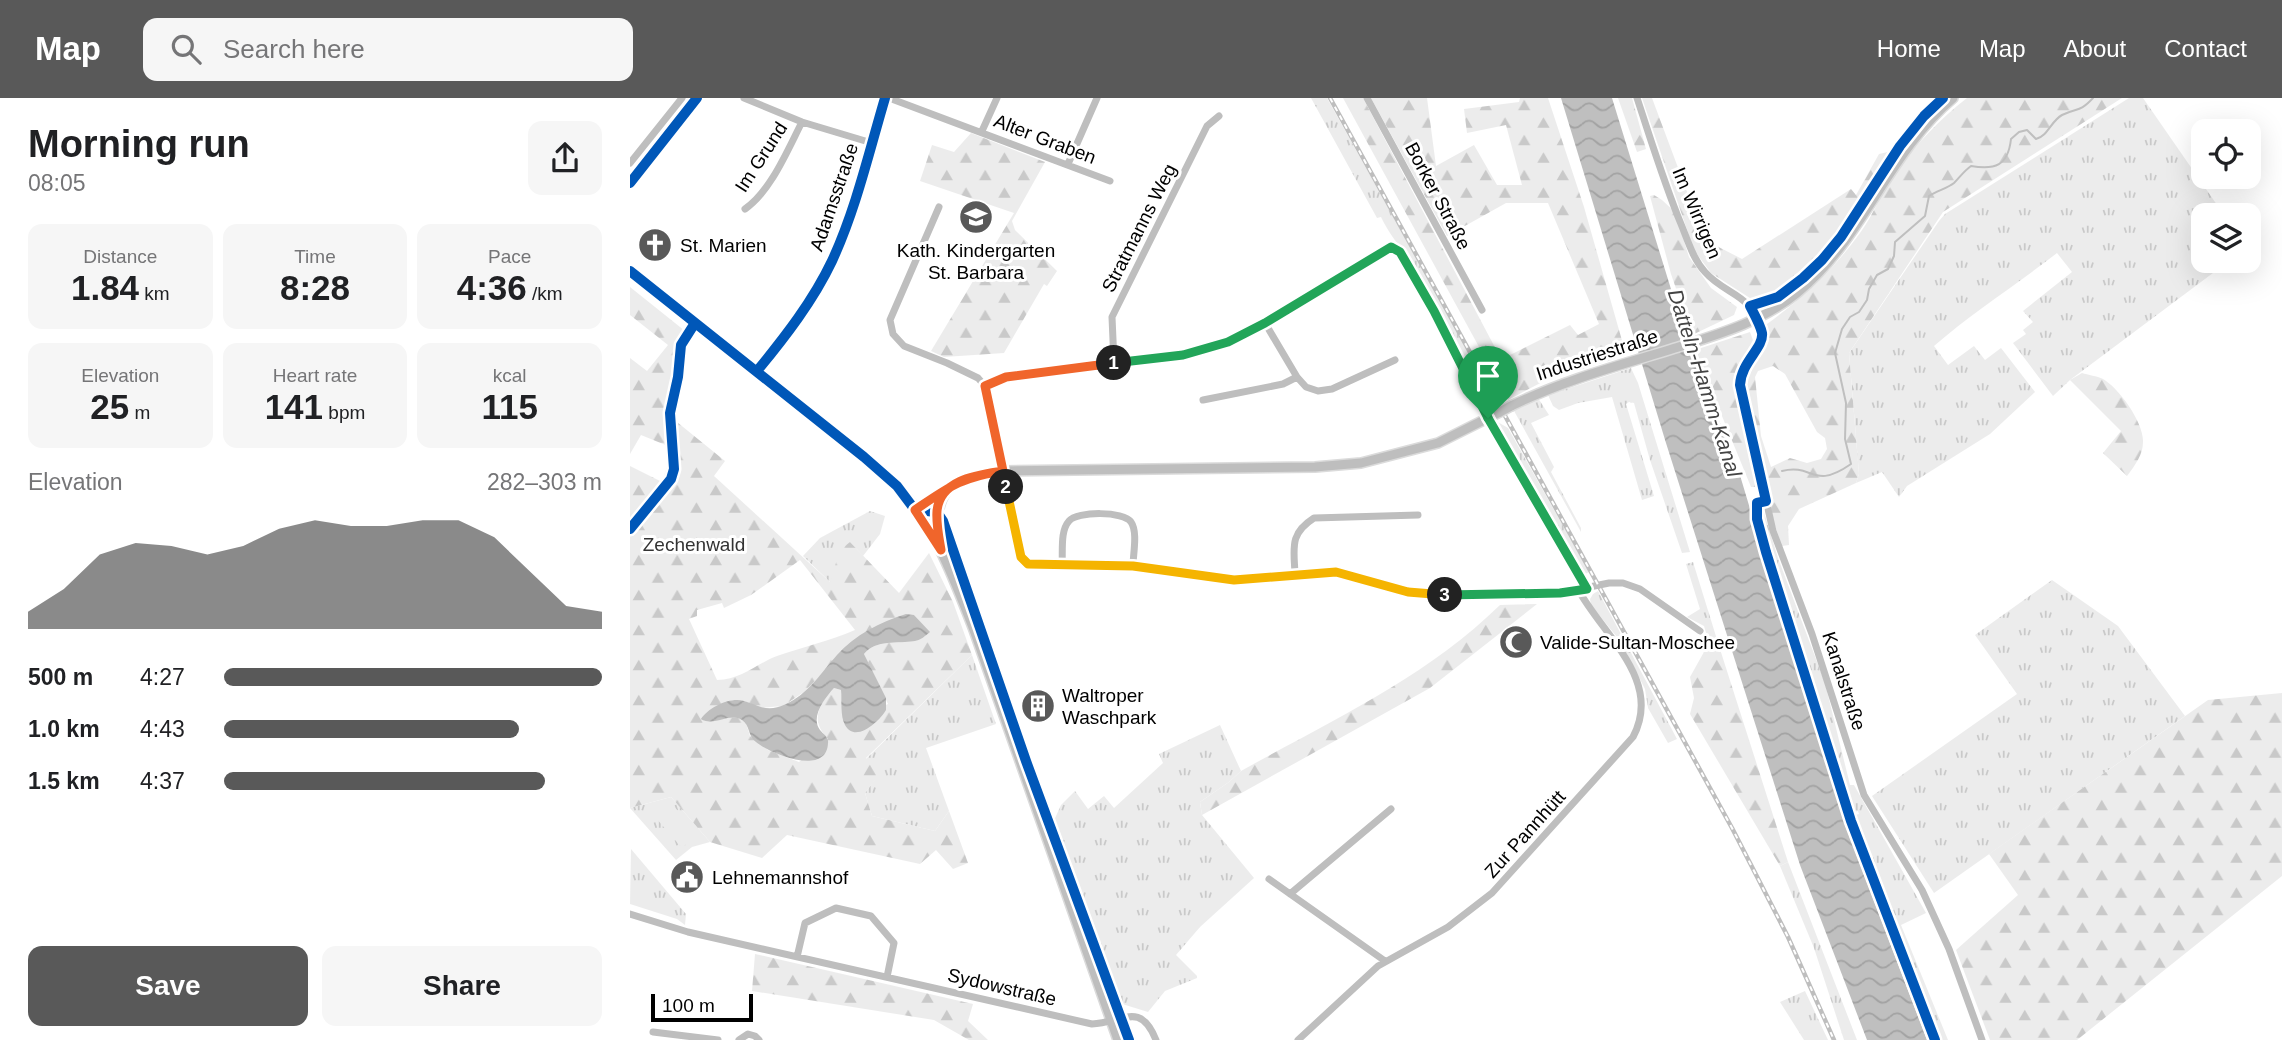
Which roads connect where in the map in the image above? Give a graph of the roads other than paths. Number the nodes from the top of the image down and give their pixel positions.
1 (682, 98) edge
2 (697, 98) edge
3 (744, 98) edge
4 (887, 98) edge
5 (997, 98) edge
6 (1097, 98) edge
7 (1367, 98) edge
8 (1637, 98) edge
9 (1953, 98) edge
10 (1219, 116) dead end
11 (802, 122) junction
12 (982, 131) junction
13 (872, 143) junction
14 (630, 163) edge
15 (1068, 164) junction
16 (1110, 181) dead end
17 (630, 183) edge
18 (939, 207) dead end
19 (745, 209) dead end
20 (630, 271) edge
21 (1482, 310) dead end
22 (1756, 319) junction
23 (1265, 323) junction
24 (1395, 360) dead end
25 (1114, 363) junction
26 (757, 371) junction
27 (1297, 377) junction
28 (985, 386) junction
29 (1203, 400) dead end
30 (1488, 418) junction
31 (1003, 471) junction
32 (950, 485) junction
33 (915, 510) junction
34 (1418, 515) dead end
35 (941, 550) junction
36 (1062, 564) junction
37 (1133, 566) junction
38 (1295, 574) junction
39 (1583, 590) junction
40 (1700, 631) dead end
41 (1391, 809) dead end
42 (1269, 879) dead end
43 (1290, 894) junction
44 (630, 914) edge
45 (797, 957) junction
46 (1385, 961) junction
47 (887, 977) junction
48 (1111, 1020) junction
49 (653, 1032) dead end
50 (718, 1040) edge
51 (739, 1040) edge
52 (759, 1040) edge
53 (1118, 1040) edge
54 (1156, 1040) edge
55 (1298, 1040) edge
56 (1982, 1040) edge

1 - 14 street
2 - 17 street
3 - 11 street
4 - 12 street, Alter Graben
4 - 13 street, Adamsstraße
5 - 12 street
6 - 15 street
7 - 21 street, Borker Straße
8 - 22 street, Im Wirrigen
9 - 22 main road, Industriestraße
10 - 25 street, Stratmanns Weg
11 - 13 street
11 - 19 street, Im Grund
12 - 15 street, Alter Graben
13 - 26 street, Adamsstraße
15 - 16 street, Alter Graben
18 - 28 street
20 - 26 main road
22 - 30 main road, Industriestraße, bridge
22 - 56 street, Kanalstraße
23 - 25 street
23 - 27 street
23 - 30 street, Zur Pannhütt
24 - 27 street
25 - 28 street
26 - 33 main road
27 - 29 street
28 - 31 street
30 - 31 main road, Industriestraße
30 - 39 street, Zur Pannhütt
31 - 32 main road, Industriestraße
31 - 36 street
32 - 33 main road, Industriestraße
32 - 35 main road
33 - 35 main road
34 - 38 street
35 - 48 main road
36 - 37 street
36 - 37 street
37 - 38 street
38 - 39 street
39 - 40 street
39 - 46 street, Zur Pannhütt
41 - 43 street
42 - 43 street
43 - 46 street
44 - 45 street, Sydowstraße
45 - 47 street, Sydowstraße
45 - 47 street
46 - 55 street, Zur Pannhütt
47 - 48 street, Sydowstraße
48 - 53 main road
48 - 54 street
49 - 50 street
51 - 52 street

